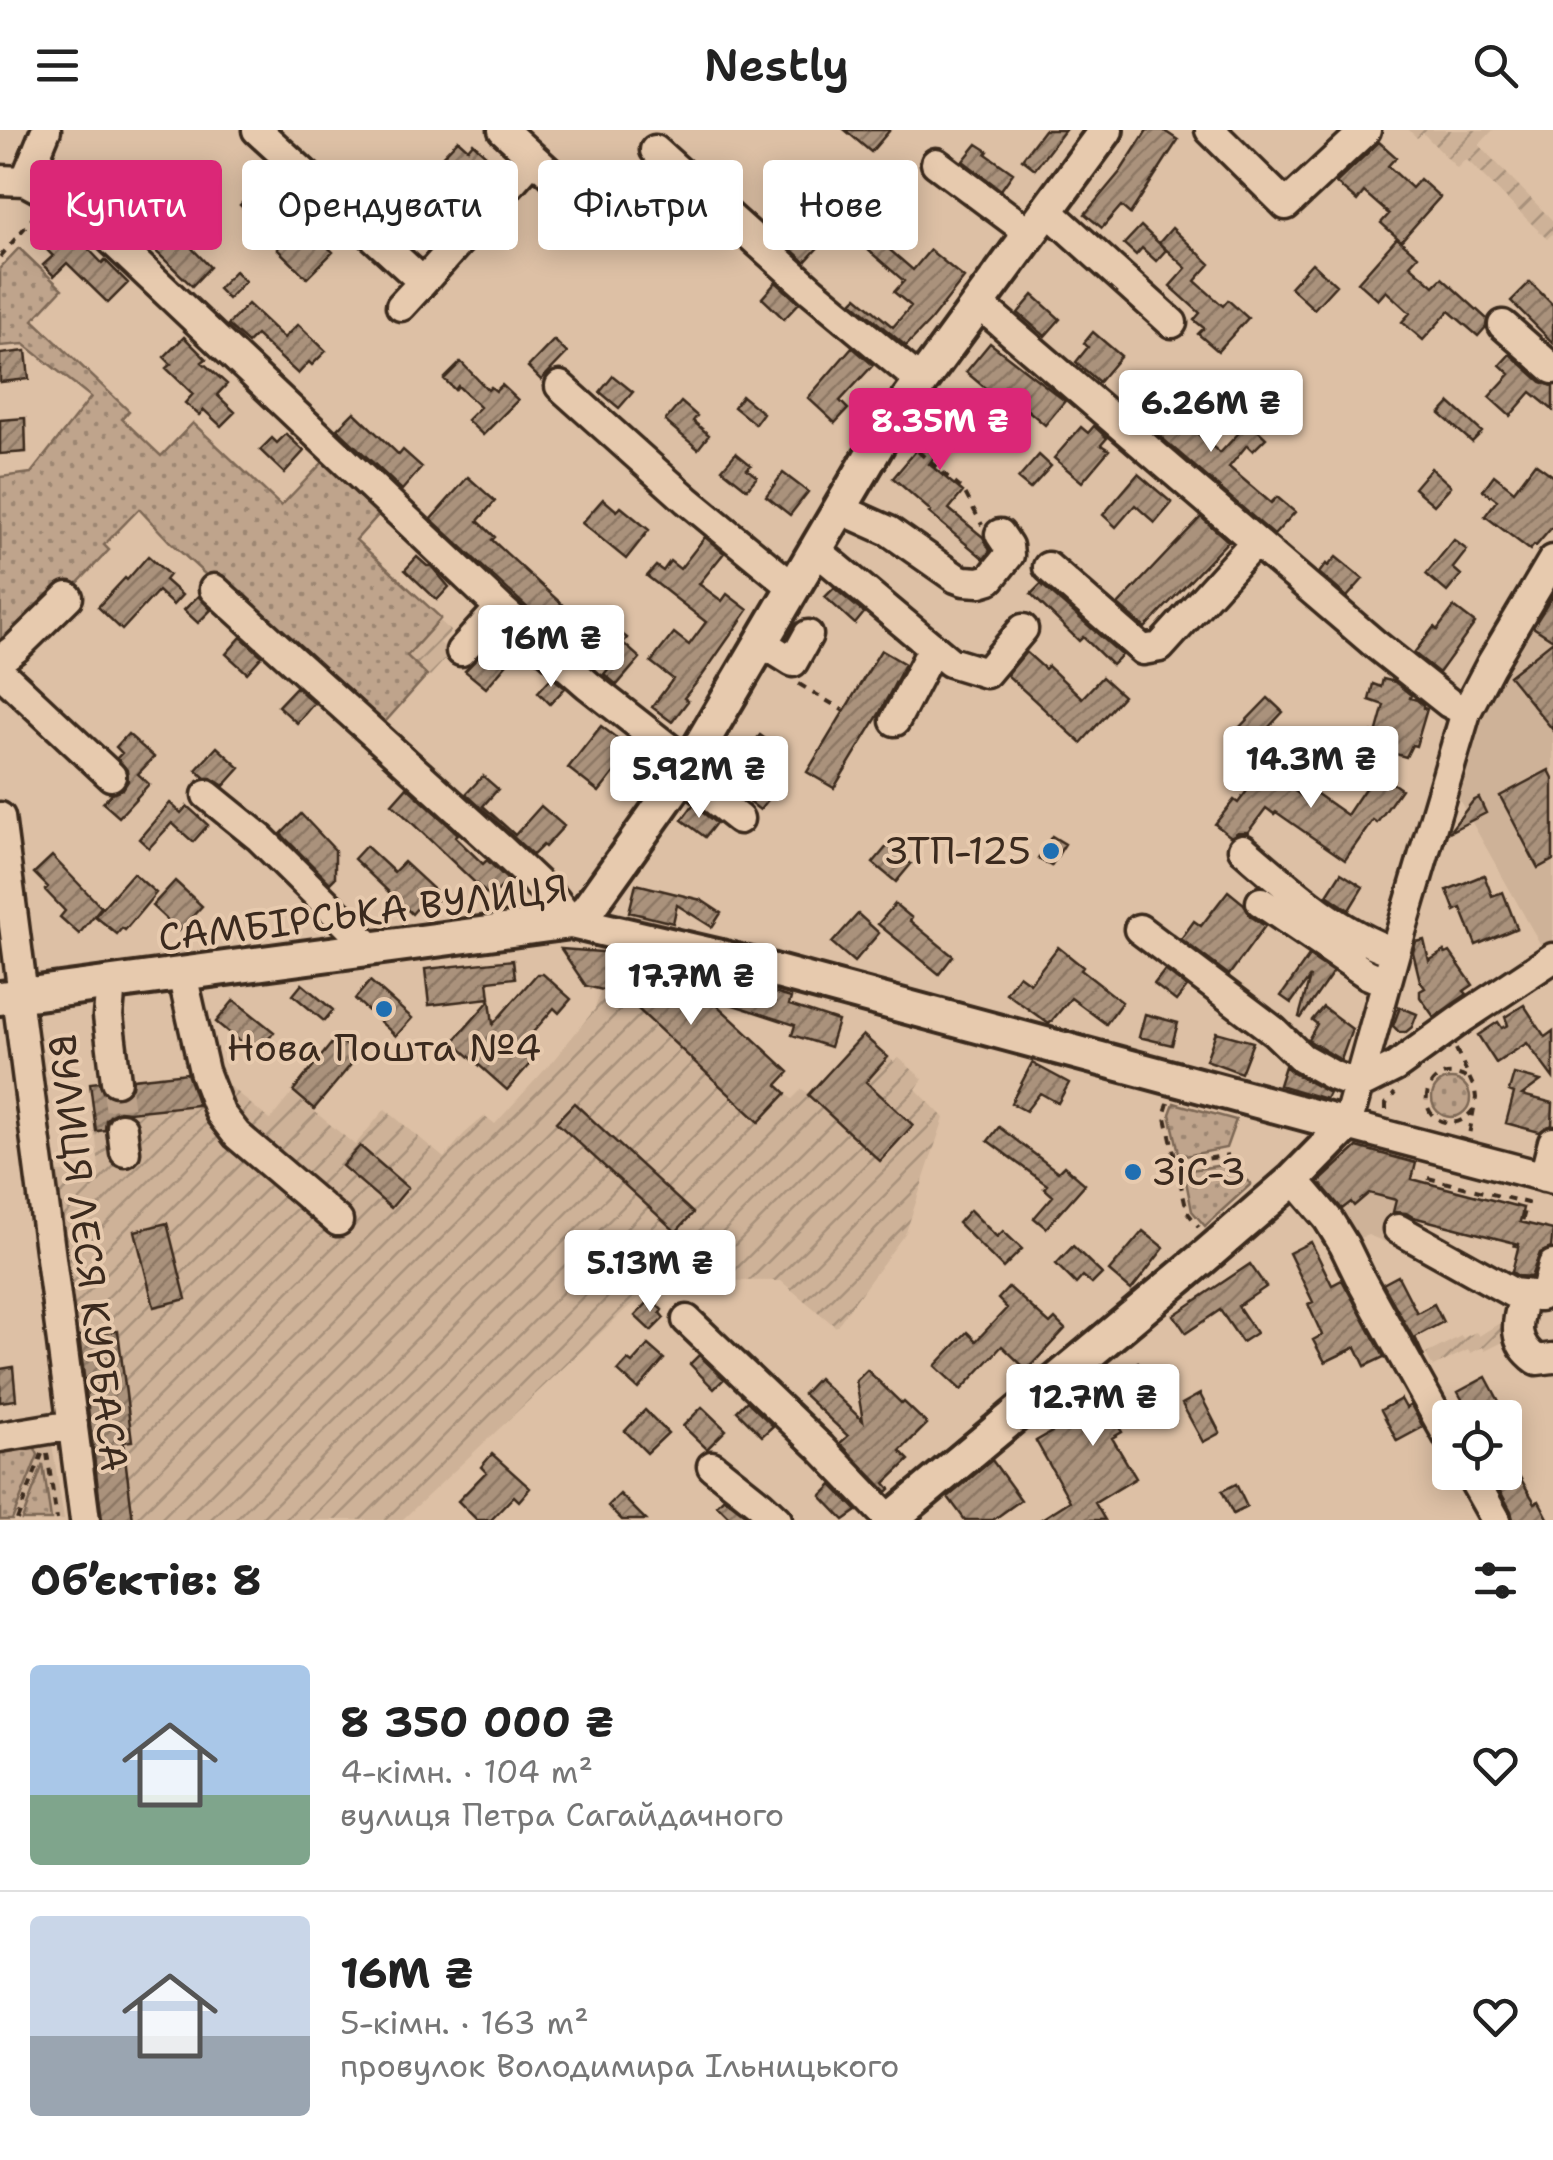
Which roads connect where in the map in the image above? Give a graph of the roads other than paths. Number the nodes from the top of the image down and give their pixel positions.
1 (46, 130) edge
2 (257, 130) edge
3 (503, 130) edge
4 (1106, 130) edge
5 (1210, 130) edge
6 (1366, 130) edge
7 (656, 150) dead end
8 (532, 158) junction
9 (538, 163) edge
10 (936, 163) dead end
11 (12, 181) edge
12 (1039, 222) junction
13 (423, 282) junction
14 (979, 304) junction
15 (401, 306) dead end
16 (1172, 323) dead end
17 (1502, 325) dead end
18 (1553, 369) edge
19 (920, 382) junction
20 (560, 386) dead end
21 (840, 509) junction
22 (1255, 542) junction
23 (1005, 544) road end
24 (816, 550) junction
25 (1553, 560) edge
26 (1048, 567) dead end
27 (794, 588) junction
28 (214, 590) dead end
29 (68, 597) dead end
30 (500, 608) junction
31 (1023, 629) dead end
32 (808, 635) dead end
33 (761, 642) junction
34 (932, 648) junction
35 (462, 651) dead end
36 (0, 660) edge
37 (0, 672) edge
38 (1466, 712) junction
39 (895, 721) dead end
40 (686, 770) junction
41 (111, 776) dead end
42 (208, 794) dead end
43 (0, 816) edge
44 (738, 820) dead end
45 (1243, 849) dead end
46 (1261, 902) dead end
47 (571, 922) junction
48 (1139, 929) dead end
49 (371, 948) junction
50 (1394, 952) junction
51 (1553, 958) edge
52 (182, 974) junction
53 (1386, 982) junction
54 (111, 983) junction
55 (13, 996) edge
56 (116, 1080) tunnel mouth
57 (1358, 1085) junction
58 (1347, 1125) junction
59 (1553, 1142) edge
60 (1548, 1178) edge
61 (1294, 1179) junction
62 (338, 1221) dead end
63 (1398, 1229) dead end
64 (1553, 1265) edge
65 (1524, 1296) junction
66 (686, 1320) dead end
67 (1553, 1358) edge
68 (1432, 1408) edge
69 (73, 1425) junction
70 (0, 1437) edge
71 (712, 1466) dead end
72 (1479, 1490) edge
73 (85, 1520) edge
74 (777, 1520) edge
75 (890, 1520) edge
76 (1496, 1520) edge

1 - 11 street
2 - 13 street
3 - 8 street
4 - 12 main road
5 - 6 street
7 - 19 street
8 - 9 street
8 - 13 street
10 - 12 street
11 - 30 street
12 - 14 main road
12 - 16 street
13 - 15 street
14 - 19 main road
14 - 22 street
17 - 18 street
19 - 21 main road
20 - 27 street
21 - 23 street
21 - 24 main road
22 - 26 street
22 - 38 street
24 - 27 main road
24 - 34 street
25 - 38 street
27 - 33 main road
28 - 47 street
29 - 36 street
30 - 35 street
30 - 40 street
31 - 34 street
32 - 33 street
33 - 40 main road
34 - 39 street
37 - 41 street
38 - 50 street
40 - 44 street
40 - 47 main road
42 - 49 street
43 - 55 street
45 - 50 street
46 - 53 street
47 - 49 main road, САМБІРСЬКА ВУЛИЦЯ
47 - 58 main road, САМБІРСЬКА ВУЛИЦЯ
48 - 57 street
49 - 52 main road, САМБІРСЬКА ВУЛИЦЯ
50 - 53 street
51 - 57 street
52 - 54 main road, САМБІРСЬКА ВУЛИЦЯ
52 - 62 street
53 - 57 street
54 - 55 main road, САМБІРСЬКА ВУЛИЦЯ
54 - 56 street
55 - 69 street, ВУЛИЦЯ ЛЕСЯ КУРБАСА
57 - 58 street
58 - 60 street
58 - 61 main road
59 - 60 street
61 - 68 street
61 - 75 main road
63 - 65 street
64 - 65 street
65 - 67 street
66 - 75 street
69 - 70 street
69 - 73 street, ВУЛИЦЯ ЛЕСЯ КУРБАСА
71 - 74 street
72 - 76 street

